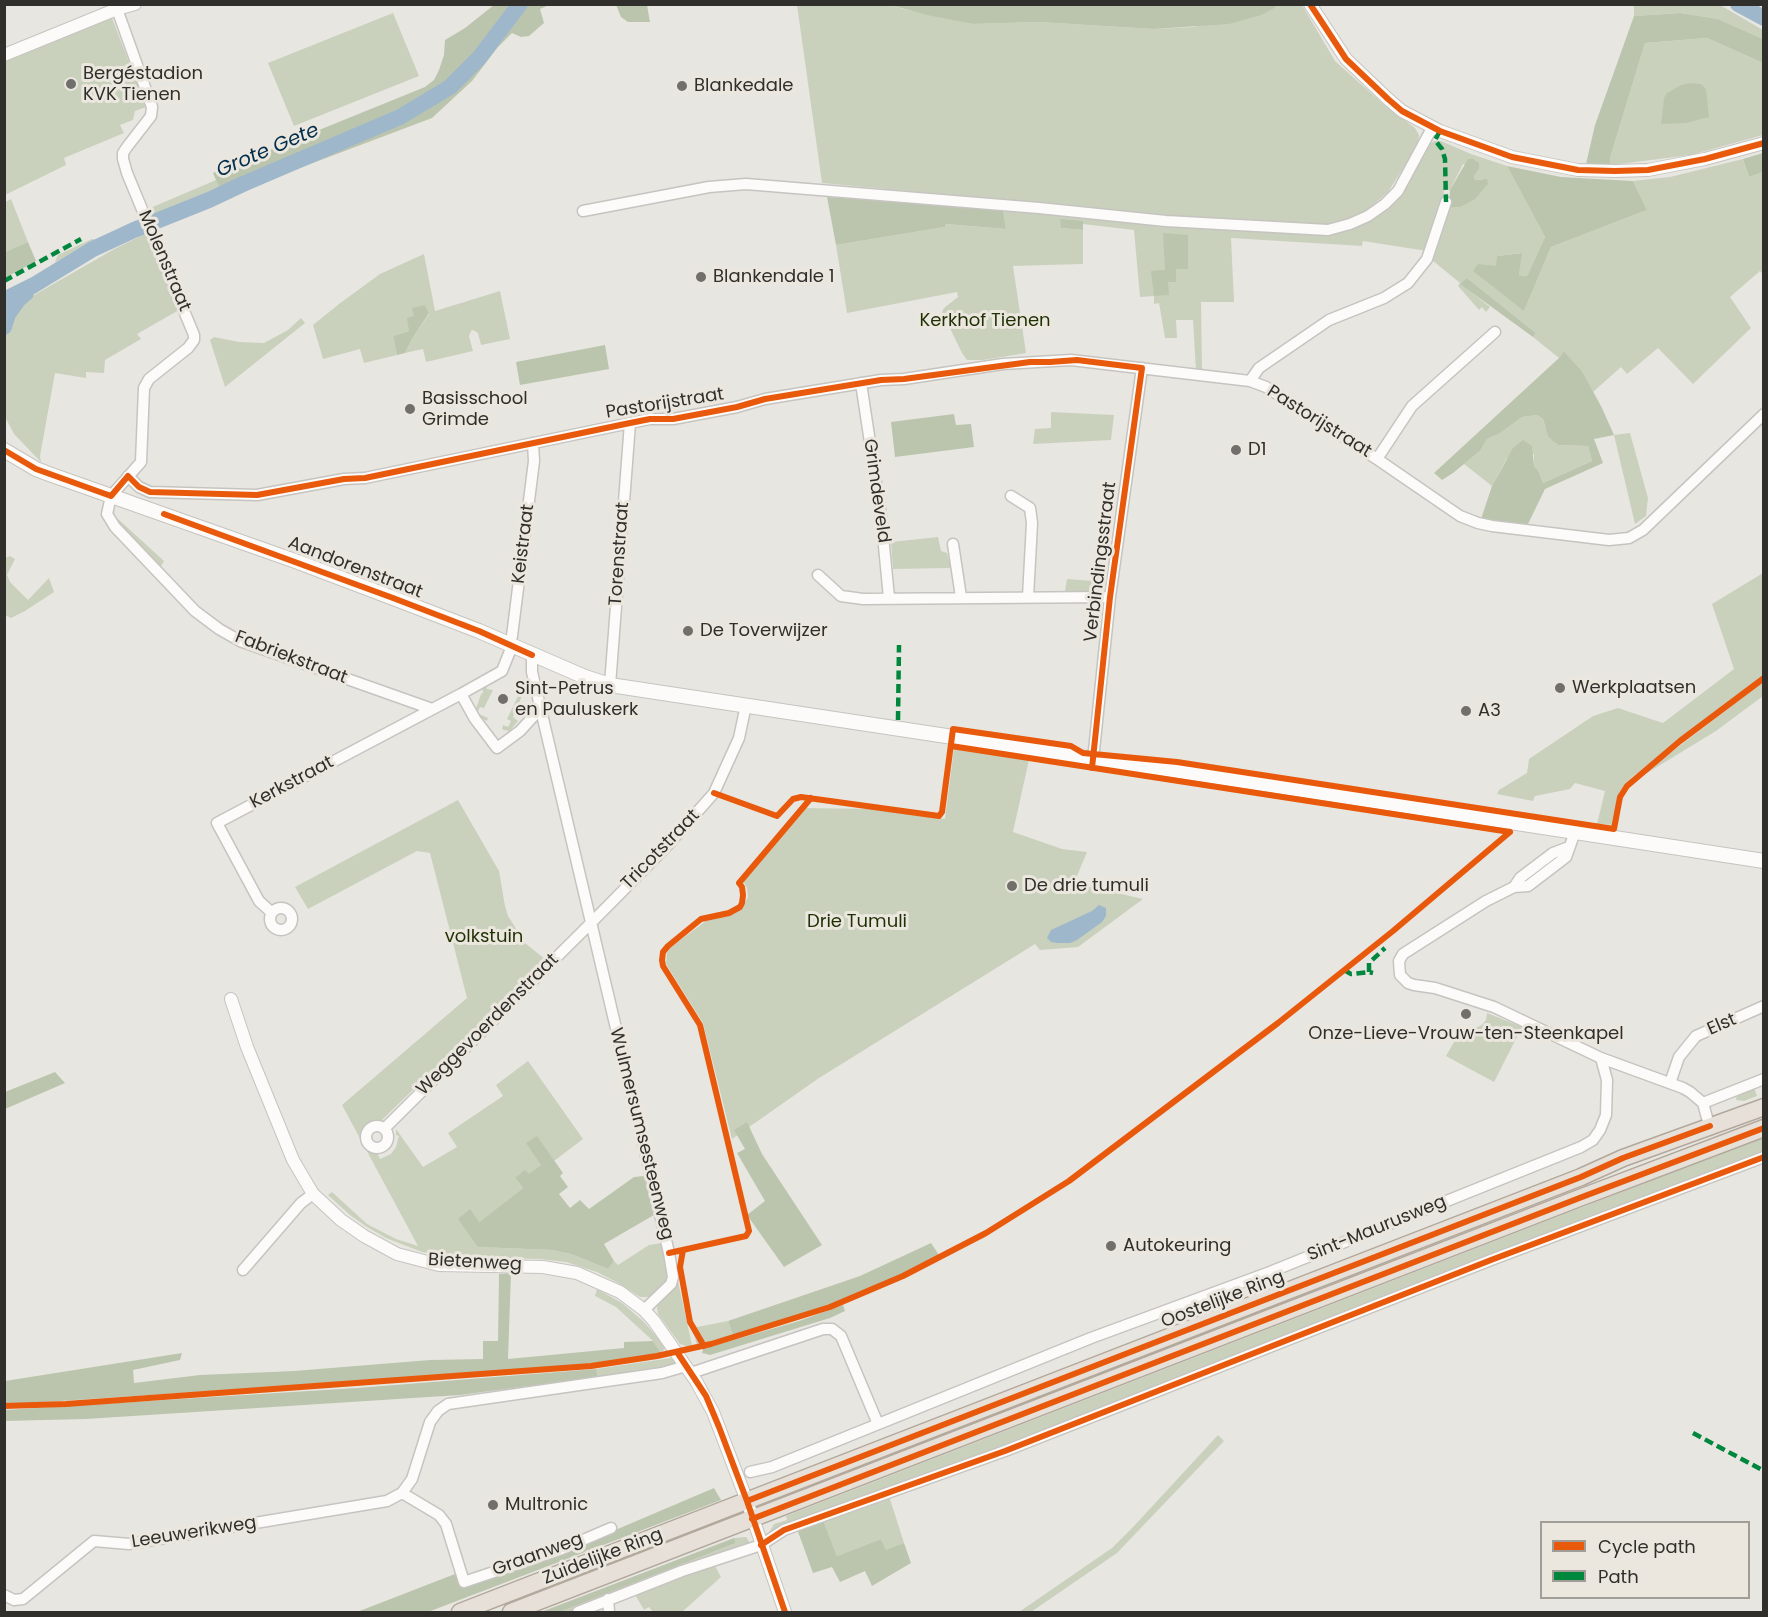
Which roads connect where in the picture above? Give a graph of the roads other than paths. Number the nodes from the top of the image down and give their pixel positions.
1 (135, 4) edge
2 (1310, 4) edge
3 (117, 9) junction
4 (4, 55) edge
5 (1432, 128) junction
6 (1764, 143) edge
7 (1446, 202) dead end
8 (583, 211) dead end
9 (1495, 332) dead end
10 (1142, 368) junction
11 (1250, 381) junction
12 (861, 383) junction
13 (1764, 414) edge
14 (630, 423) junction
15 (533, 443) junction
16 (4, 450) edge
17 (1377, 459) junction
18 (128, 476) junction
19 (111, 496) junction
20 (1011, 496) dead end
21 (953, 544) dead end
22 (818, 575) dead end
23 (961, 597) junction
24 (1028, 597) junction
25 (1110, 597) junction
26 (889, 598) junction
27 (511, 645) junction
28 (532, 655) junction
29 (610, 685) junction
30 (461, 694) junction
31 (746, 705) junction
32 (541, 708) junction
33 (432, 709) junction
34 (1093, 760) junction
35 (1575, 832) junction
36 (1764, 861) edge
37 (271, 912) dead end
38 (592, 922) junction
39 (231, 999) dead end
40 (1764, 1006) edge
41 (1601, 1058) junction
42 (1764, 1079) edge
43 (1670, 1083) junction
44 (1703, 1103) junction
45 (1764, 1107) edge
46 (1707, 1118) dead end
47 (384, 1128) dead end
48 (1764, 1128) edge
49 (1764, 1158) edge
50 (313, 1194) junction
51 (243, 1270) dead end
52 (644, 1310) junction
53 (689, 1369) junction
54 (878, 1424) junction
55 (750, 1472) dead end
56 (402, 1493) junction
57 (747, 1501) junction
58 (752, 1519) junction
59 (611, 1527) dead end
60 (761, 1545) junction
61 (4, 1595) edge
62 (608, 1599) junction
63 (460, 1612) edge
64 (511, 1612) edge
65 (578, 1612) edge
66 (609, 1612) edge
67 (785, 1612) edge

1 - 3 street
2 - 5 street
3 - 4 street
3 - 18 street, Molenstraat
5 - 6 street
5 - 8 street
7 - 11 street
9 - 17 street, Pastorijstraat
10 - 11 street, Pastorijstraat
10 - 12 street, Pastorijstraat
10 - 25 street, Verbindingsstraat
11 - 17 street, Pastorijstraat
12 - 14 street, Pastorijstraat
12 - 26 street, Grimdeveld
13 - 17 street, Pastorijstraat
14 - 15 street, Pastorijstraat
14 - 29 street, Torenstraat
15 - 18 street, Pastorijstraat
15 - 27 street, Keistraat
16 - 19 main road, Aandorenstraat
18 - 19 street, Molenstraat
19 - 27 main road, Aandorenstraat
19 - 33 street, Fabriekstraat
20 - 24 street
21 - 23 street
22 - 26 street
23 - 24 street
23 - 26 street
24 - 25 street
25 - 34 street, Verbindingsstraat
27 - 28 main road, Aandorenstraat
27 - 30 street, Kerkstraat
28 - 29 main road, Aandorenstraat
28 - 32 street, Wulmersumsesteenweg
29 - 31 main road, Aandorenstraat
30 - 32 street
30 - 33 street, Kerkstraat
31 - 34 main road, Aandorenstraat
31 - 38 street, Tricotstraat
32 - 38 street, Wulmersumsesteenweg
33 - 37 street, Kerkstraat
34 - 35 main road, Aandorenstraat
35 - 36 main road, Aandorenstraat
35 - 41 street
38 - 47 street, Weggevoerdenstraat
38 - 52 street, Wulmersumsesteenweg
39 - 50 street, Bietenweg
40 - 43 street, Elst
41 - 43 street
41 - 54 street, Sint-Maurusweg
42 - 44 street
43 - 44 street
44 - 46 street
45 - 57 highway, Oostelijke Ring
48 - 58 highway, Oostelijke Ring
49 - 60 street
50 - 51 street
50 - 52 street, Bietenweg
52 - 53 street
53 - 54 street
53 - 56 street
53 - 57 street
54 - 55 street, Sint-Maurusweg
56 - 59 street, Graanweg
56 - 61 street, Leeuwerikweg
57 - 58 street
57 - 63 highway, Zuidelijke Ring
58 - 60 street
58 - 64 highway, Zuidelijke Ring
60 - 62 street
60 - 67 street
62 - 65 street
62 - 66 street

